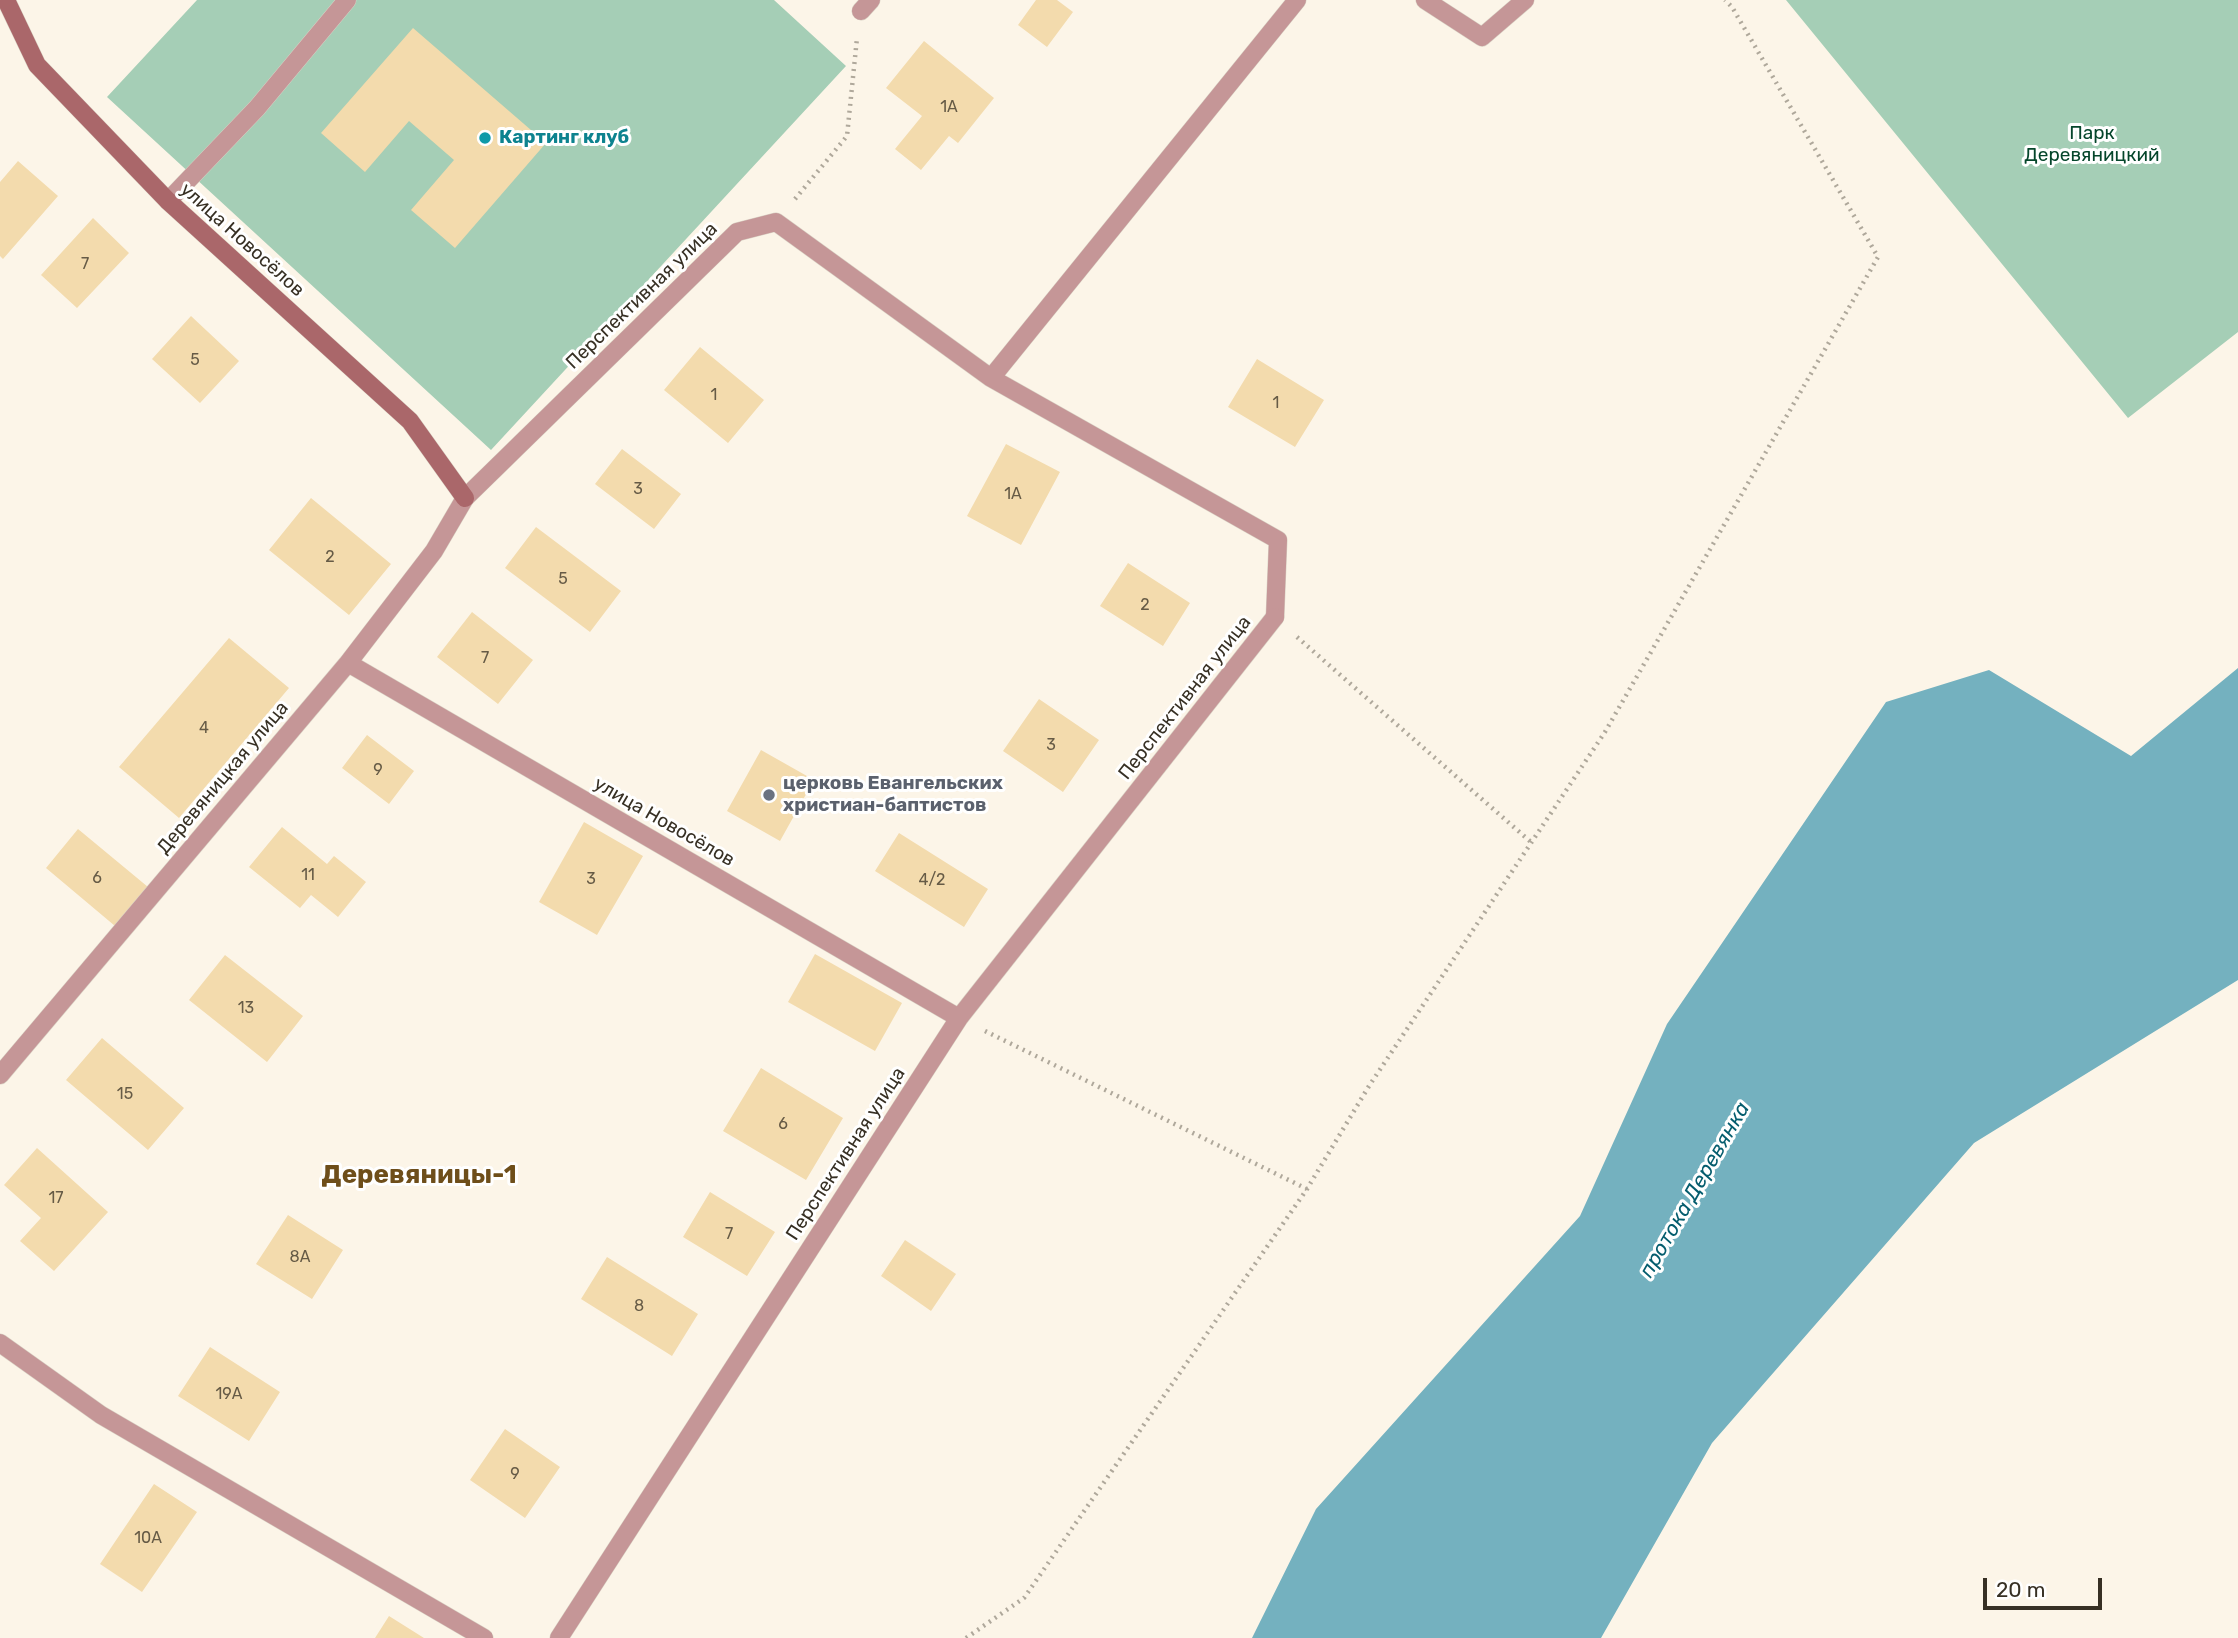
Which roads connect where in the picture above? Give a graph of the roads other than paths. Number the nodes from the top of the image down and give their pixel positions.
1 (6, 0) edge
2 (347, 0) edge
3 (1297, 0) edge
4 (1426, 0) edge
5 (1525, 0) edge
6 (168, 201) junction
7 (991, 378) junction
8 (466, 498) junction
9 (348, 663) junction
10 (959, 1018) junction
11 (0, 1075) edge
12 (0, 1343) edge
13 (484, 1638) edge
14 (559, 1638) edge

1 - 6 street, улица Новосёлов
2 - 6 street
3 - 7 street
4 - 5 street
6 - 8 street, улица Новосёлов
7 - 8 street, Перспективная улица
7 - 10 street, Перспективная улица
8 - 9 street, Деревяницкая улица
9 - 10 street, улица Новосёлов
9 - 11 street, Деревяницкая улица
10 - 14 street, Перспективная улица
12 - 13 street

